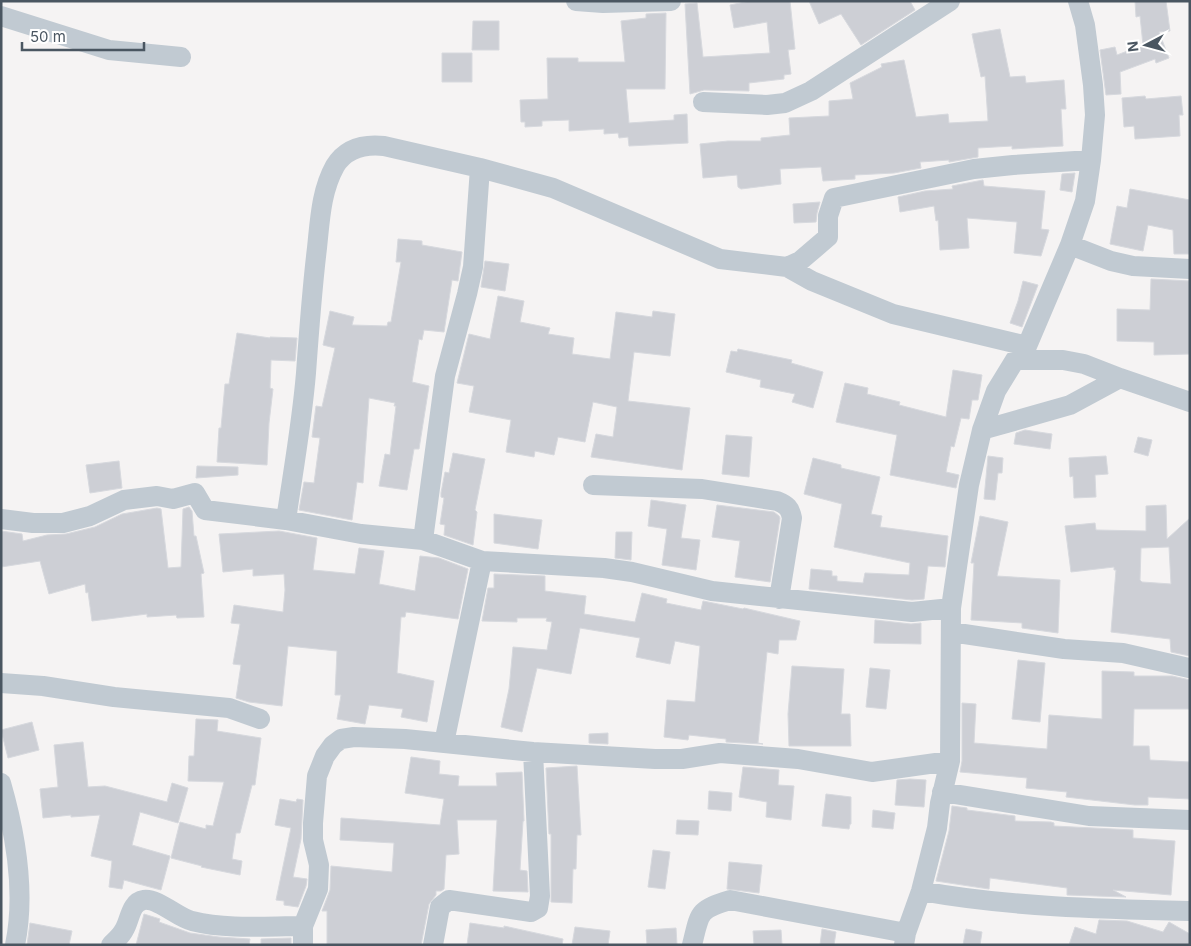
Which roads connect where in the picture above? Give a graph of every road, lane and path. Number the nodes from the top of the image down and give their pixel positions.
1 (576, 1) edge
2 (671, 1) edge
3 (950, 1) edge
4 (1078, 1) edge
5 (1, 16) edge
6 (181, 57) dead end
7 (703, 102) dead end
8 (1091, 160) junction
9 (480, 168) junction
10 (1070, 245) junction
11 (787, 267) junction
12 (1190, 269) edge
13 (1021, 353) junction
14 (1120, 378) junction
15 (1190, 402) edge
16 (982, 430) junction
17 (593, 485) dead end
18 (1, 519) edge
19 (286, 520) junction
20 (423, 540) junction
21 (482, 561) junction
22 (779, 599) junction
23 (951, 608) junction
24 (951, 632) junction
25 (1189, 668) edge
26 (1, 683) edge
27 (260, 719) dead end
28 (444, 743) junction
29 (534, 752) junction
30 (950, 761) junction
31 (1, 783) edge
32 (942, 792) junction
33 (1190, 820) edge
34 (9, 864) edge
35 (921, 891) junction
36 (137, 903) junction
37 (1190, 911) edge
38 (303, 935) edge
39 (905, 939) edge
40 (16, 945) edge
41 (111, 945) edge
42 (130, 945) edge
43 (433, 945) edge
44 (692, 945) edge

1 - 2 street
3 - 7 street
4 - 8 street
5 - 6 street
8 - 10 street
8 - 11 street
9 - 11 street
9 - 19 street
9 - 20 street
10 - 12 street
10 - 13 street
11 - 13 street
13 - 14 street
13 - 16 street
14 - 15 street
14 - 16 street
16 - 23 street
17 - 22 street
18 - 19 street
19 - 20 street
20 - 21 street
21 - 22 street
21 - 28 street
22 - 23 street
23 - 24 street
24 - 25 street
24 - 30 street
26 - 27 street
28 - 29 street
28 - 38 street
29 - 30 street
29 - 43 street
30 - 32 street
31 - 34 street
32 - 33 street
32 - 35 street
34 - 40 street
35 - 37 street
35 - 39 street
36 - 38 street
36 - 41 street
36 - 42 street
39 - 44 street

